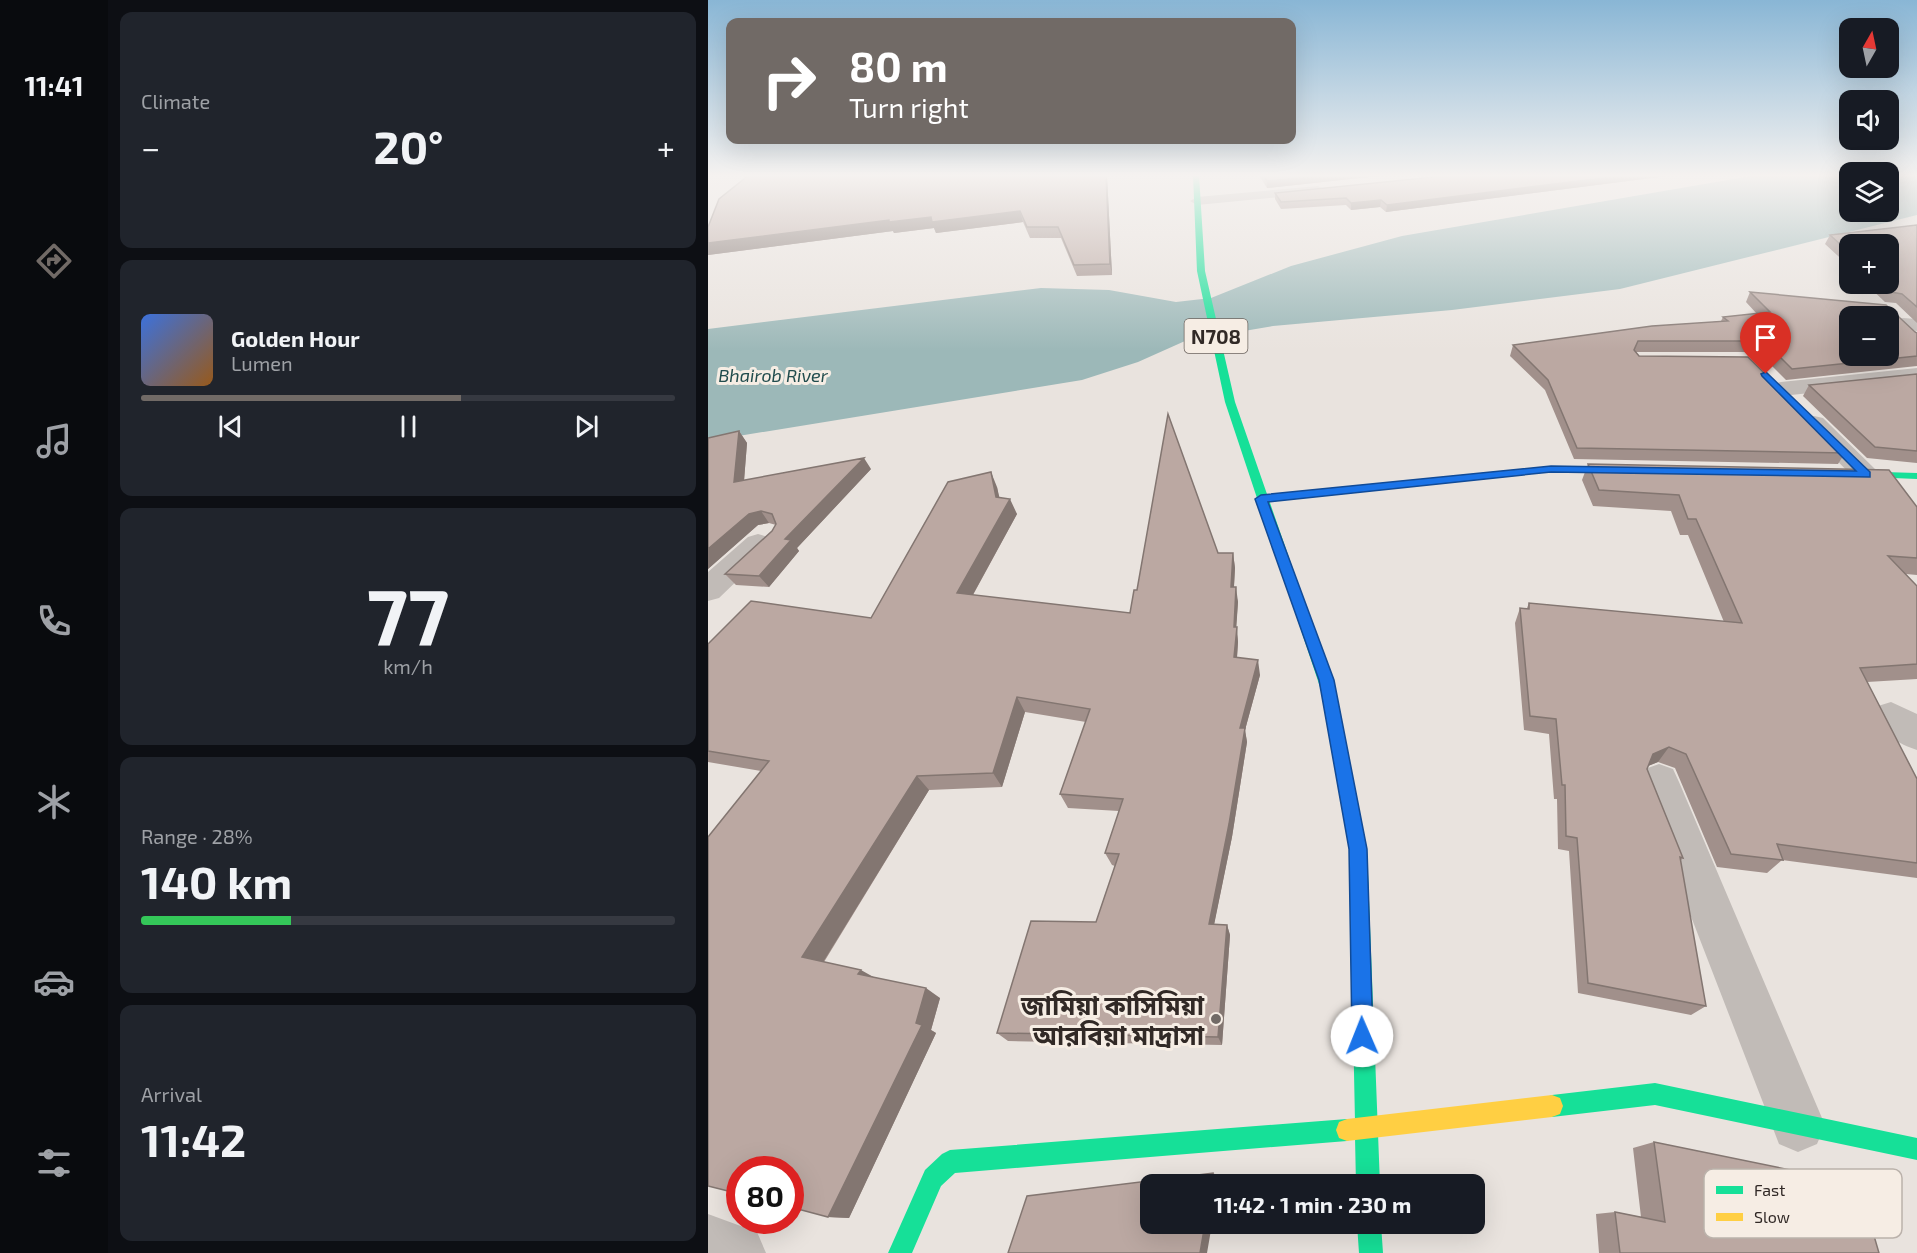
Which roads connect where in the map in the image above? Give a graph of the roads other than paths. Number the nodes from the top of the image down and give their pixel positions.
1 (1199, 233) edge
2 (1899, 318) edge
3 (1912, 328) edge
4 (1917, 375) edge
5 (1645, 471) edge
6 (1831, 474) edge
7 (1866, 475) junction
8 (1917, 476) edge
9 (1261, 499) junction
10 (769, 534) edge
11 (708, 590) edge
12 (1659, 782) dead end
13 (1798, 1125) junction
14 (1365, 1129) junction
15 (1917, 1149) edge
16 (1367, 1174) edge
17 (1370, 1234) edge
18 (708, 1244) edge
19 (736, 1253) edge
20 (900, 1253) edge
21 (1371, 1253) edge

1 - 9 main road, N708
2 - 3 street
4 - 7 street
5 - 9 main road
6 - 7 main road
7 - 8 main road
9 - 14 main road, N708
10 - 11 street
12 - 13 street
13 - 14 main road
13 - 15 main road
14 - 16 main road, N708
14 - 20 main road
17 - 21 main road
18 - 19 street

